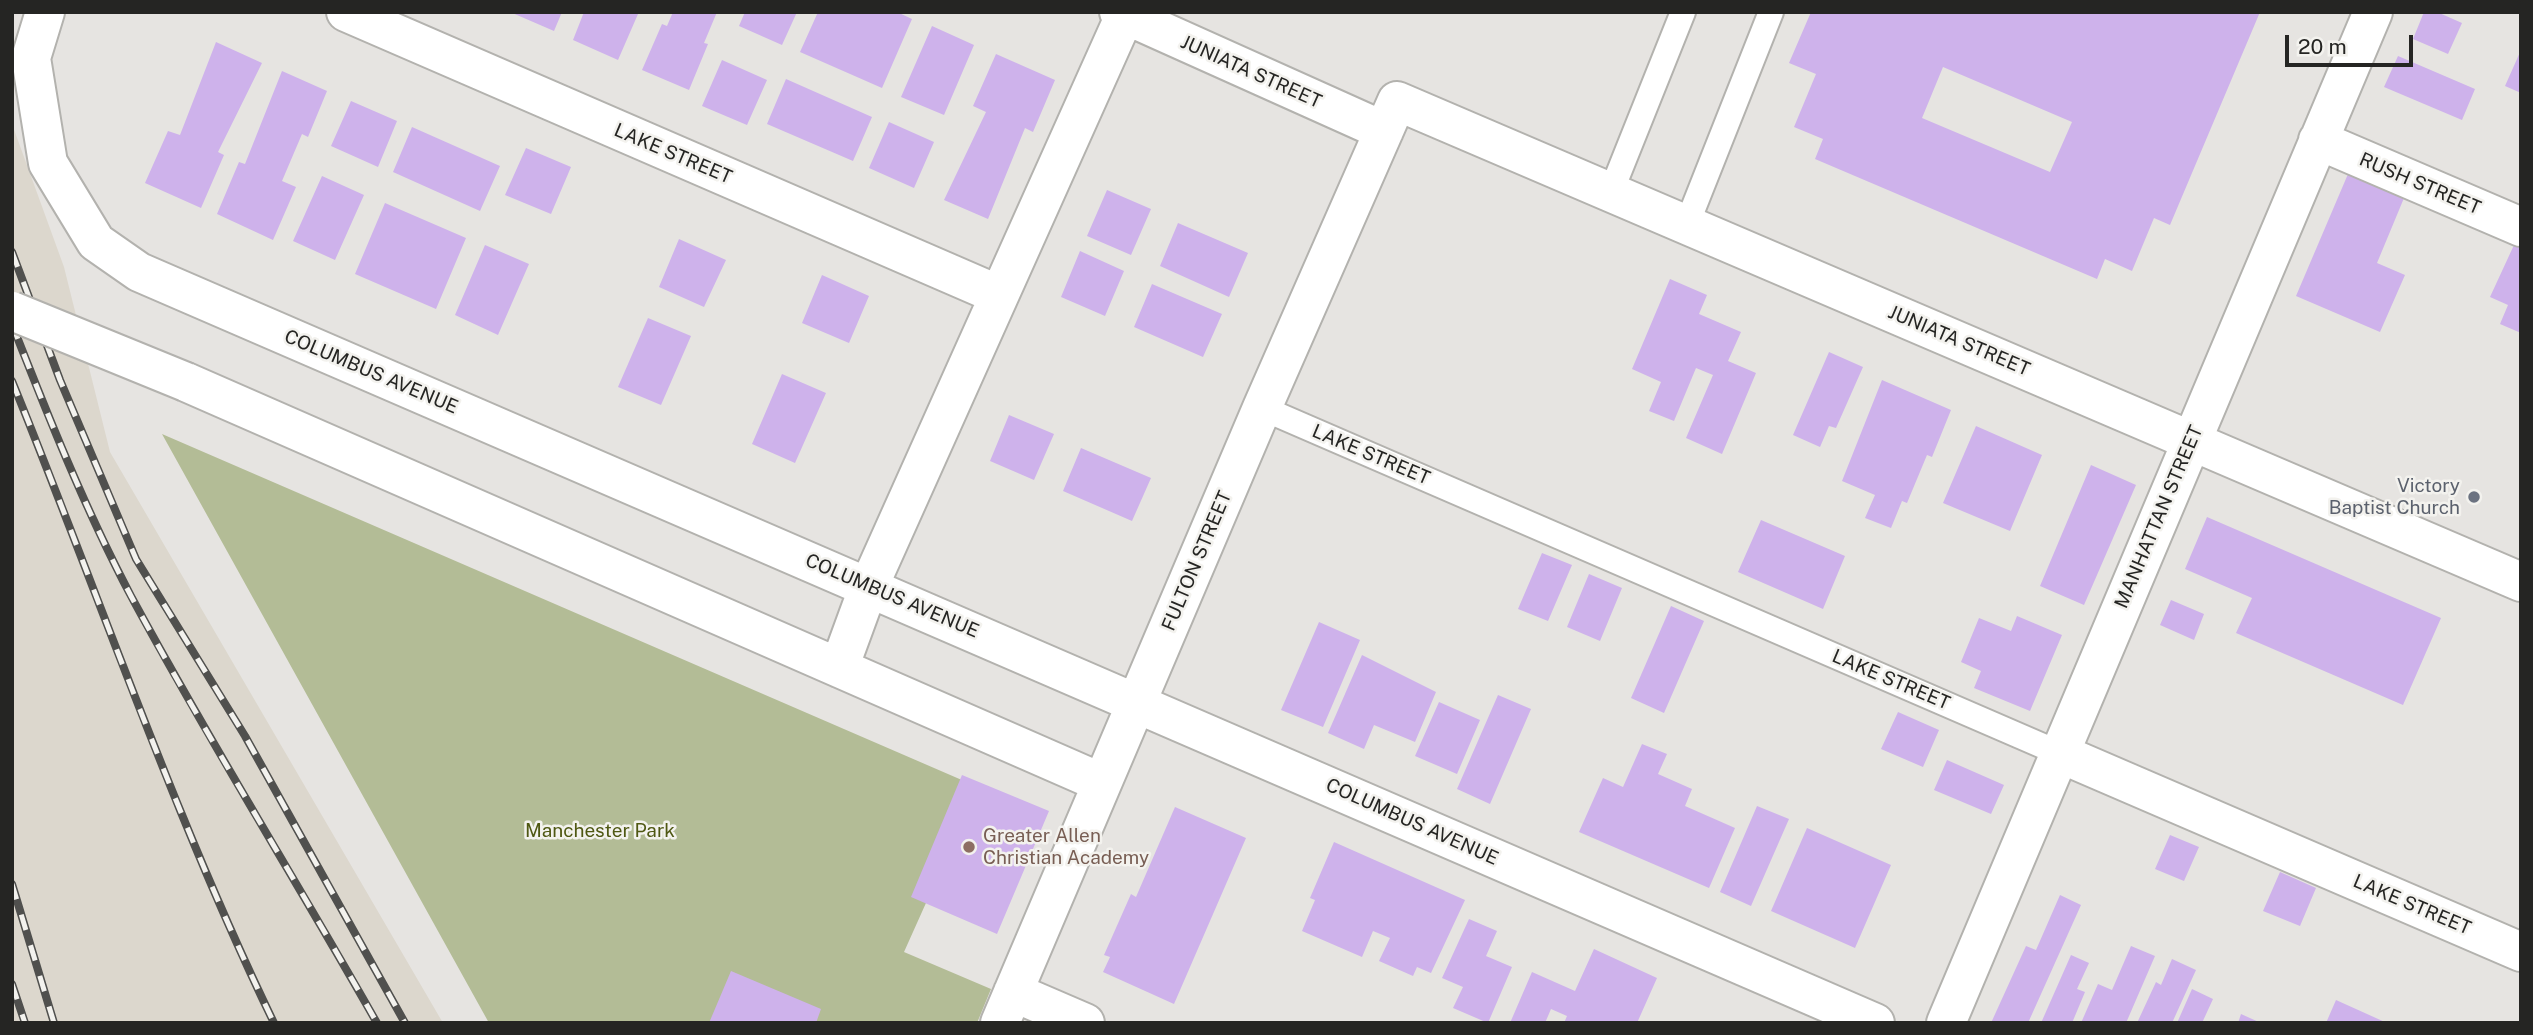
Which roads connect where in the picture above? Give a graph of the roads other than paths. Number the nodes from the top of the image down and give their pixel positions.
1 (45, 12) edge
2 (346, 12) edge
3 (1682, 12) edge
4 (1771, 12) edge
5 (2373, 12) edge
6 (1122, 13) edge
7 (1390, 116) junction
8 (2318, 140) junction
9 (1611, 192) junction
10 (1687, 224) junction
11 (2521, 227) edge
12 (999, 295) junction
13 (12, 311) edge
14 (1262, 408) junction
15 (2191, 441) junction
16 (2521, 582) edge
17 (869, 586) junction
18 (839, 668) junction
19 (1137, 701) junction
20 (2059, 752) junction
21 (1102, 783) junction
22 (2521, 952) edge
23 (1007, 1007) edge
24 (1085, 1023) edge
25 (1875, 1023) edge
26 (1946, 1023) edge

1 - 17 street, COLUMBUS AVENUE
2 - 12 street, LAKE STREET
3 - 9 lane
4 - 10 lane
5 - 8 street, MANHATTAN STREET
6 - 7 street, JUNIATA STREET
6 - 12 street
7 - 9 street, JUNIATA STREET
7 - 14 street, FULTON STREET
8 - 11 street, RUSH STREET
8 - 15 street, MANHATTAN STREET
9 - 10 street, JUNIATA STREET
10 - 15 street, JUNIATA STREET
12 - 17 street
13 - 18 street, bridge
14 - 19 street, FULTON STREET
14 - 20 lane, LAKE STREET
15 - 16 street, JUNIATA STREET
15 - 20 street, MANHATTAN STREET
17 - 18 street
17 - 19 street, COLUMBUS AVENUE
18 - 21 street
19 - 21 street, FULTON STREET
19 - 25 street, COLUMBUS AVENUE
20 - 22 street, LAKE STREET
20 - 26 street, MANHATTAN STREET
21 - 23 street, FULTON STREET
23 - 24 street

